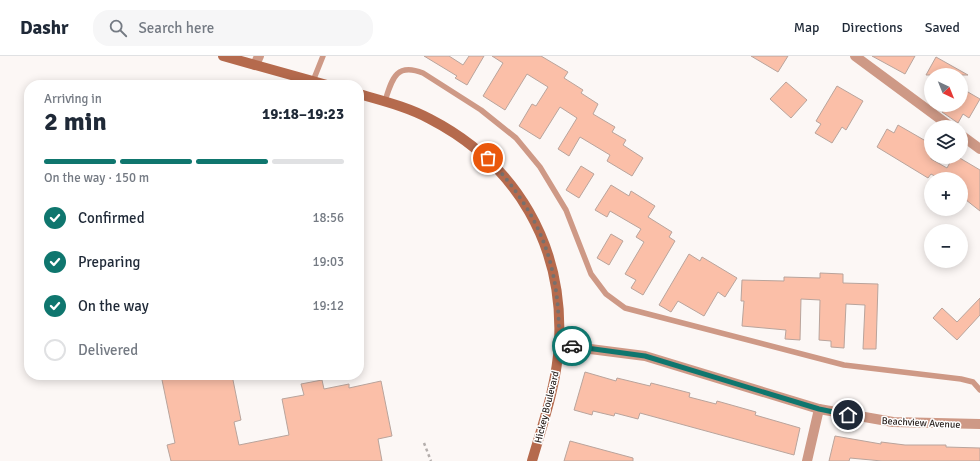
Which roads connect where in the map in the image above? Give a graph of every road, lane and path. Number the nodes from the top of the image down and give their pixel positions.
1 (223, 56) edge
2 (323, 56) edge
3 (855, 56) edge
4 (257, 61) edge
5 (310, 80) edge
6 (313, 80) edge
7 (364, 95) edge
8 (385, 101) junction
9 (942, 120) edge
10 (968, 140) edge
11 (980, 149) edge
12 (559, 344) junction
13 (980, 390) edge
14 (819, 409) junction
15 (980, 424) edge
16 (424, 443) dead end
17 (431, 461) edge
18 (532, 461) edge
19 (807, 461) edge

1 - 4 main road
2 - 6 lane
3 - 9 street
4 - 5 main road
7 - 8 main road, Hickey Boulevard
8 - 12 main road, Hickey Boulevard
8 - 13 lane
10 - 11 street
12 - 14 street, Beachview Avenue
12 - 18 main road, Hickey Boulevard
14 - 15 street, Beachview Avenue
14 - 19 street
16 - 17 path

